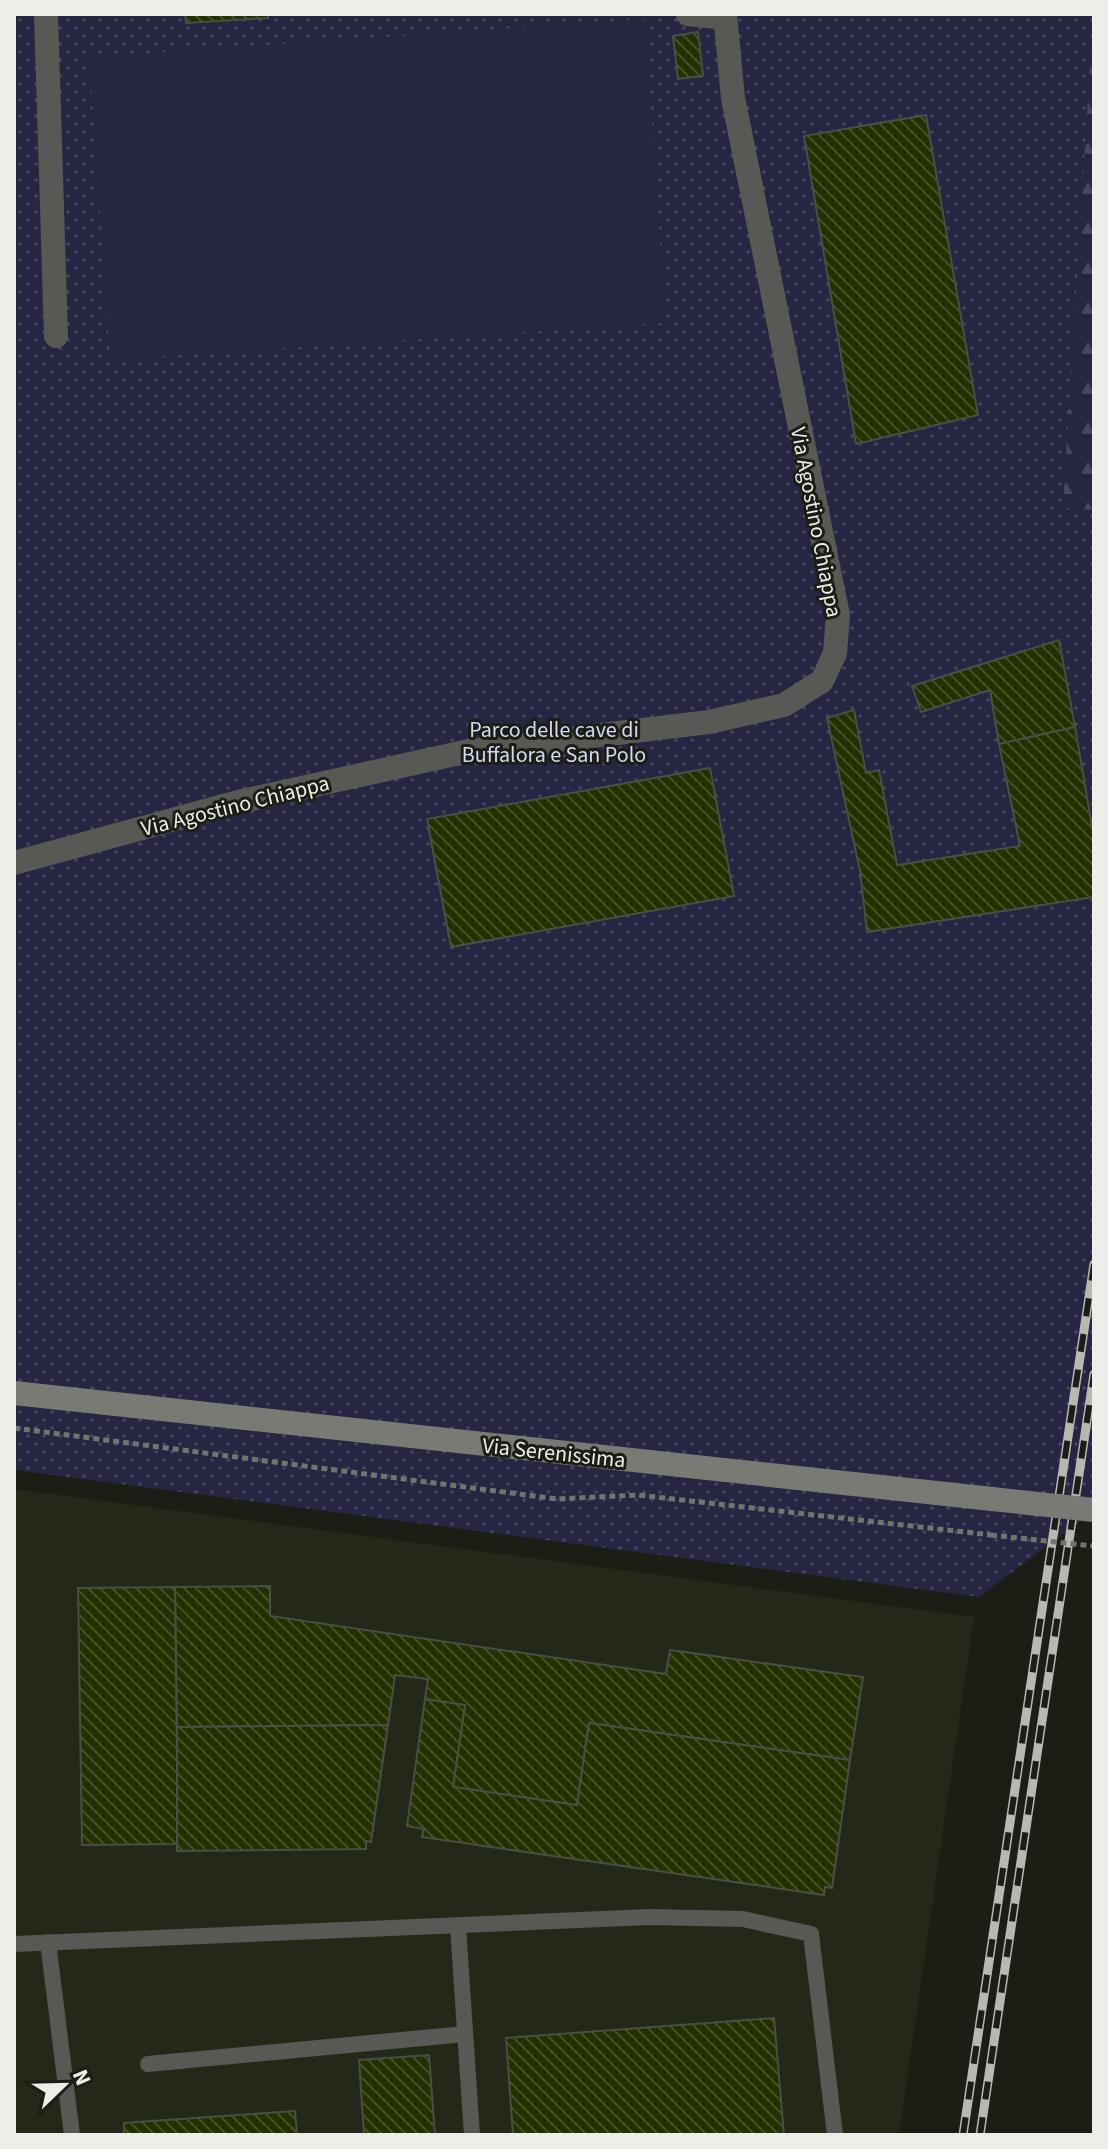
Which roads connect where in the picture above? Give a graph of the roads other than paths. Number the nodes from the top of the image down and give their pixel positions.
1 (46, 14) edge
2 (688, 14) edge
3 (725, 16) edge
4 (56, 336) dead end
5 (14, 863) edge
6 (14, 1393) edge
7 (1094, 1510) edge
8 (458, 1927) junction
9 (48, 1942) junction
10 (14, 1944) edge
11 (465, 2034) junction
12 (148, 2064) dead end
13 (72, 2135) edge
14 (472, 2135) edge
15 (835, 2135) edge

1 - 4 street
2 - 3 street
3 - 5 street, Via Agostino Chiappa
6 - 7 main road, Via Serenissima, bridge
8 - 9 lane
8 - 11 lane
8 - 15 lane
9 - 10 lane
9 - 13 lane
11 - 12 lane
11 - 14 lane

